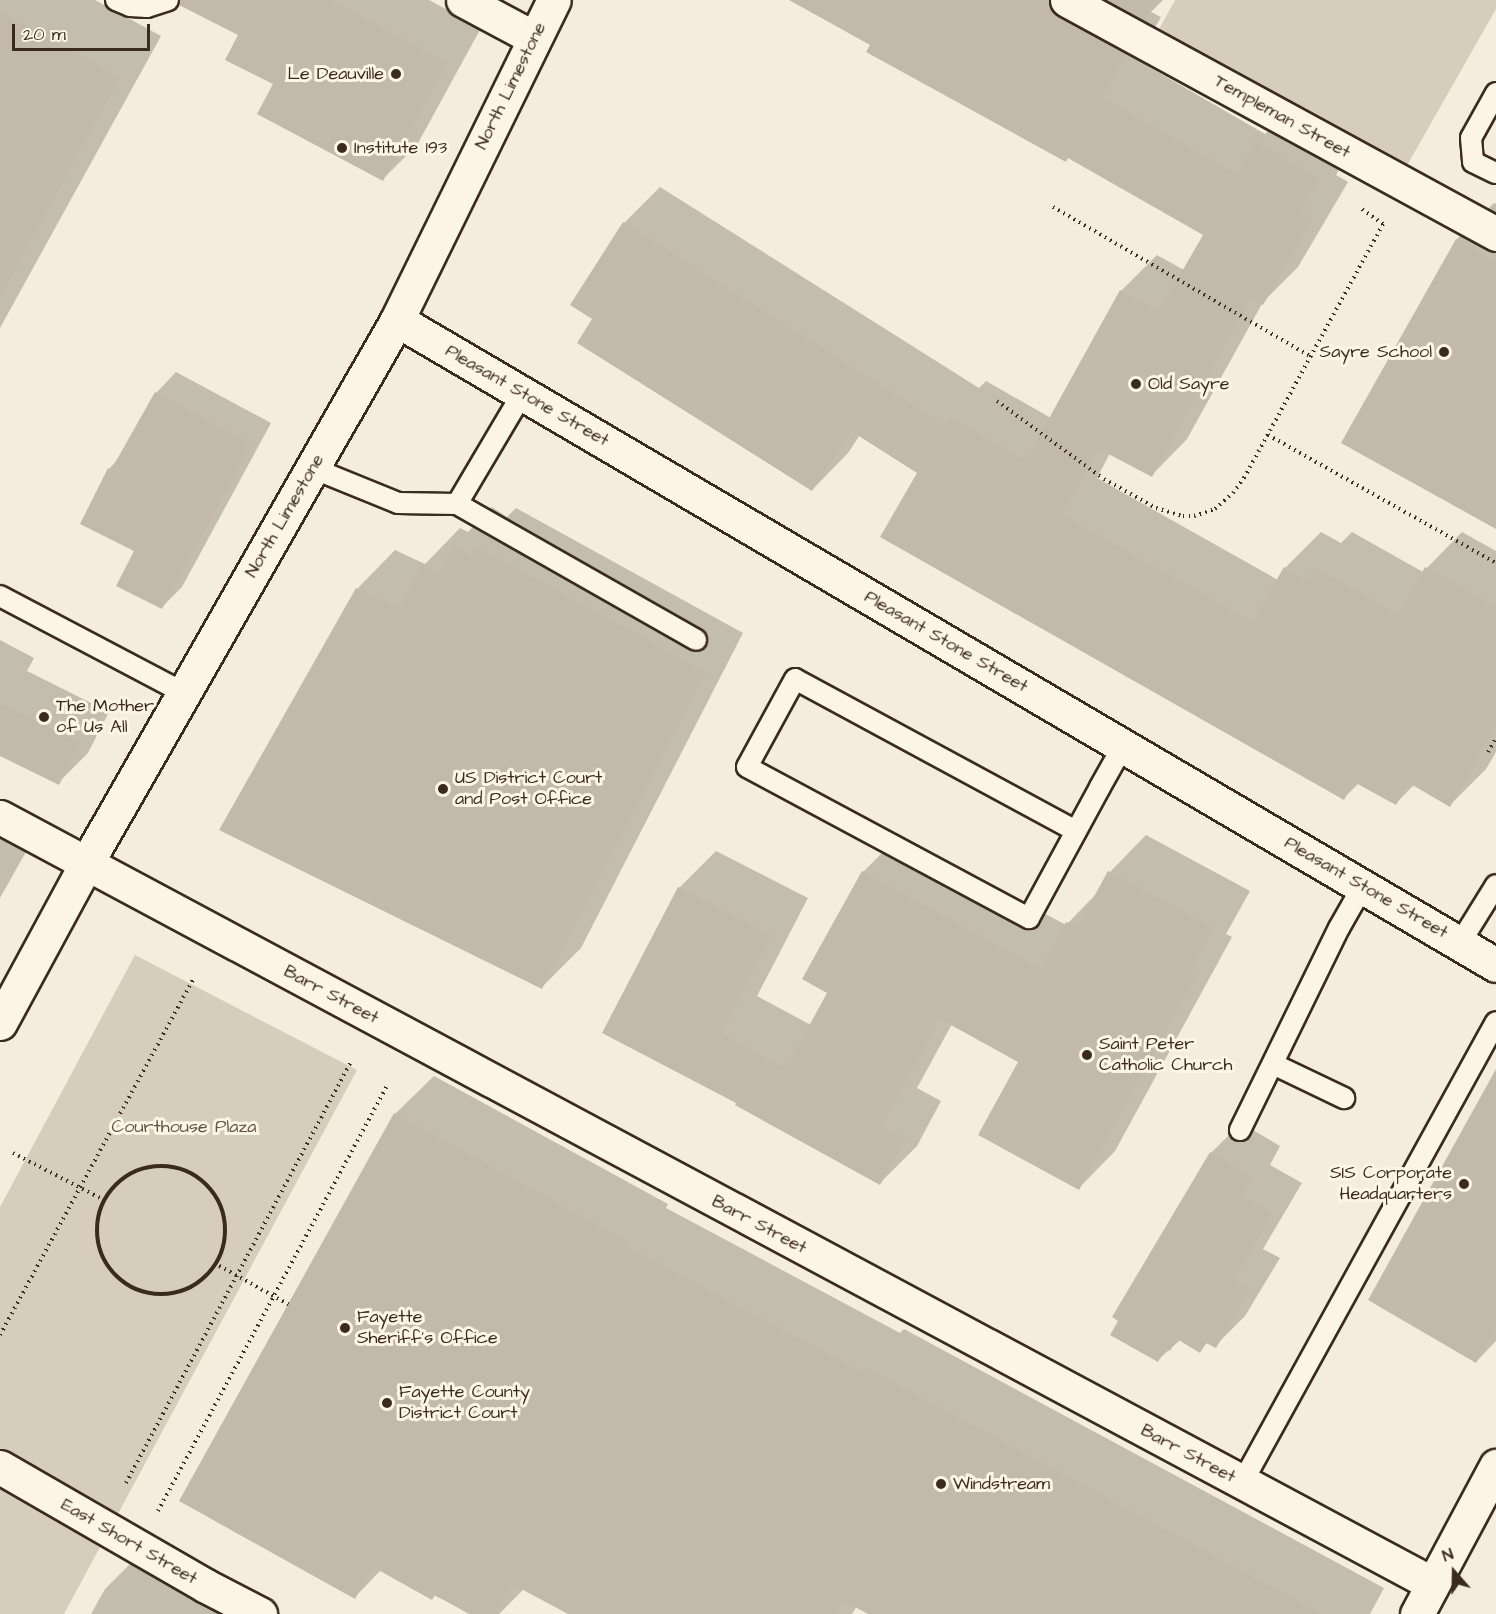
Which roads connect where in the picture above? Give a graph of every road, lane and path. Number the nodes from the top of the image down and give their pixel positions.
1 (116, 0) edge
2 (168, 0) edge
3 (463, 0) edge
4 (554, 0) edge
5 (1067, 0) edge
6 (534, 38) junction
7 (1496, 93) edge
8 (1496, 173) edge
9 (1355, 200) dead end
10 (1053, 207) dead end
11 (1496, 234) edge
12 (397, 320) junction
13 (1310, 356) junction
14 (522, 393) junction
15 (997, 400) dead end
16 (1268, 435) junction
17 (312, 468) junction
18 (457, 504) junction
19 (1496, 563) edge
20 (0, 596) edge
21 (696, 640) dead end
22 (184, 693) junction
23 (1496, 738) edge
24 (1123, 746) junction
25 (1488, 752) dead end
26 (0, 817) edge
27 (1076, 831) junction
28 (86, 864) junction
29 (1496, 885) edge
30 (1363, 886) junction
31 (1460, 943) junction
32 (1496, 965) edge
33 (194, 978) dead end
34 (1496, 1022) edge
35 (0, 1023) edge
36 (350, 1063) dead end
37 (1273, 1064) junction
38 (388, 1084) dead end
39 (1344, 1098) dead end
40 (1240, 1130) dead end
41 (13, 1153) dead end
42 (80, 1188) junction
43 (104, 1200) junction
44 (214, 1263) junction
45 (237, 1276) junction
46 (273, 1297) junction
47 (288, 1304) dead end
48 (0, 1335) edge
49 (1496, 1466) edge
50 (0, 1467) edge
51 (126, 1483) dead end
52 (1242, 1483) junction
53 (155, 1517) dead end
54 (1433, 1584) junction
55 (260, 1614) edge
56 (1417, 1614) edge

1 - 2 lane
3 - 6 street
4 - 6 street, North Limestone
5 - 11 street, Templeman Street
6 - 12 street, North Limestone
7 - 8 lane
9 - 13 path
10 - 13 path
12 - 14 street, Pleasant Stone Street
12 - 17 street, North Limestone
13 - 16 path
14 - 18 lane
14 - 24 street, Pleasant Stone Street
15 - 16 path
16 - 19 path
17 - 18 lane
17 - 22 street, North Limestone
18 - 21 lane
20 - 22 lane
22 - 28 street, North Limestone
23 - 25 path
24 - 27 lane
24 - 30 street, Pleasant Stone Street
26 - 28 street, Barr Street
27 - 27 lane
28 - 35 street, North Limestone
28 - 52 street, Barr Street
29 - 31 lane
30 - 31 street, Pleasant Stone Street
30 - 37 lane
31 - 32 street, Pleasant Stone Street
33 - 42 path
34 - 52 lane
36 - 45 path
37 - 39 lane
37 - 40 lane
38 - 46 path
41 - 42 path
42 - 43 path
42 - 48 path
43 - 44 path
43 - 44 path
44 - 45 path
45 - 46 path
45 - 51 path
46 - 47 path
46 - 53 path
49 - 54 street
50 - 55 street, East Short Street
52 - 54 street, Barr Street
54 - 56 street

